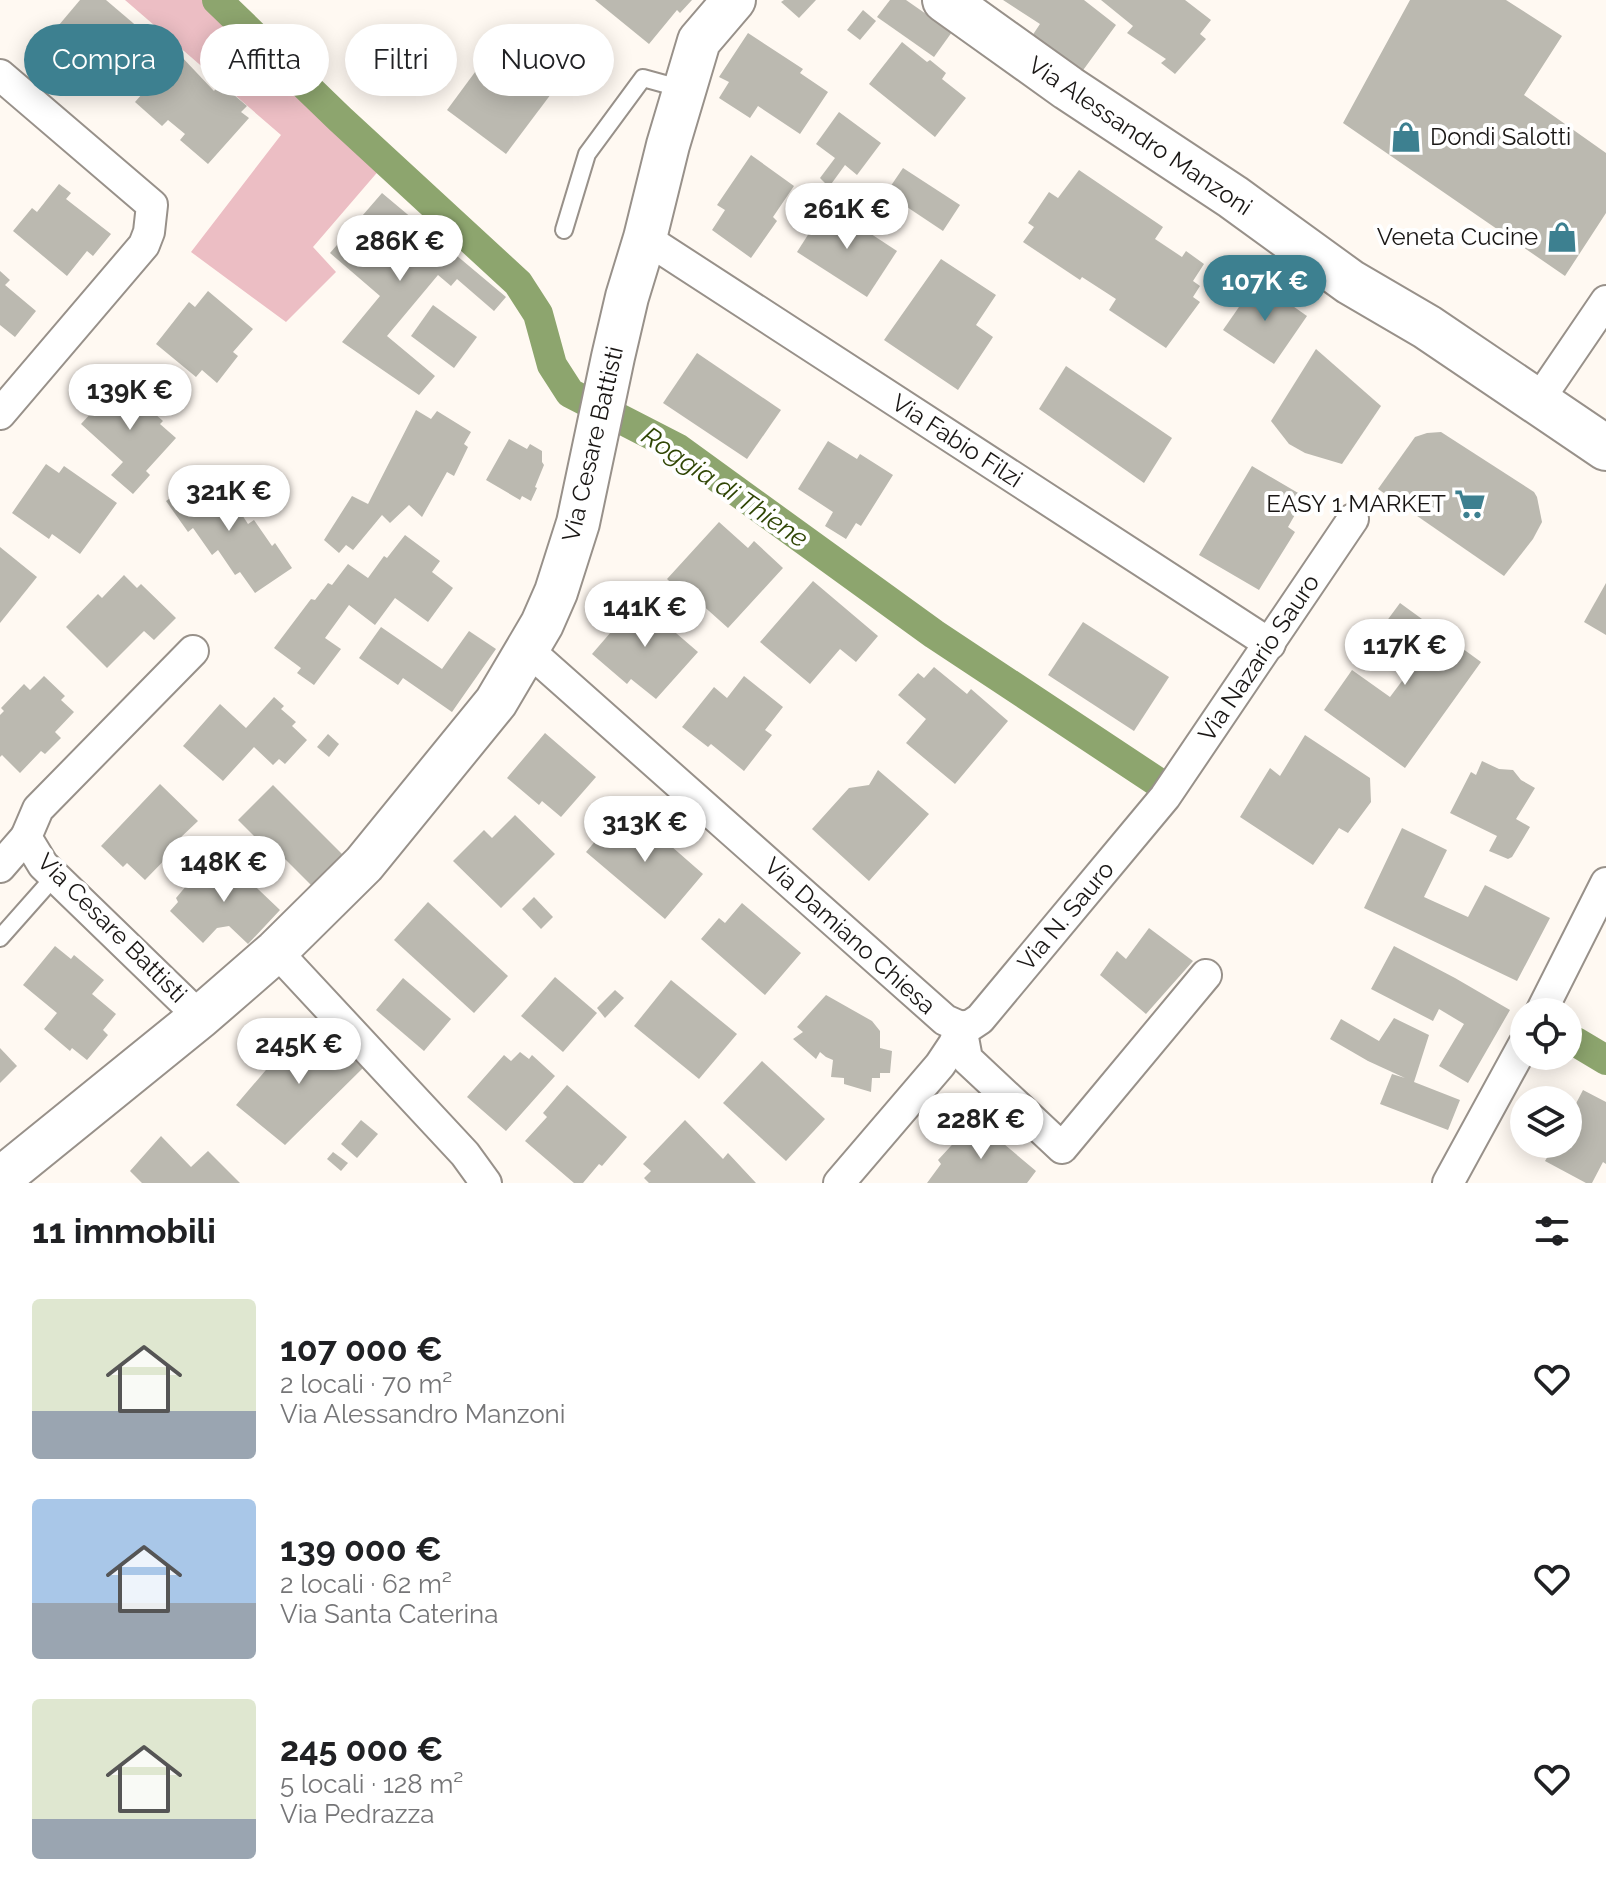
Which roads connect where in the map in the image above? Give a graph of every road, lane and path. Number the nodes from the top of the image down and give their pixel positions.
1 (734, 0) edge
2 (945, 0) edge
3 (0, 75) edge
4 (684, 89) junction
5 (564, 230) dead end
6 (645, 238) junction
7 (1606, 301) edge
8 (1538, 401) junction
9 (0, 414) edge
10 (1606, 448) edge
11 (1353, 519) dead end
12 (1270, 644) junction
13 (527, 649) junction
14 (193, 651) dead end
15 (1165, 797) joint
16 (26, 837) junction
17 (0, 867) edge
18 (55, 876) junction
19 (1606, 883) edge
20 (0, 938) edge
21 (276, 951) junction
22 (1206, 975) dead end
23 (1548, 998) edge
24 (200, 1017) junction
25 (961, 1027) junction
26 (1510, 1070) edge
27 (1, 1178) edge
28 (486, 1183) edge
29 (839, 1183) edge
30 (1448, 1183) edge

1 - 4 street, Via Cesare Battisti
2 - 8 main road, Via Alessandro Manzoni
3 - 9 street
4 - 5 lane
4 - 6 street, Via Cesare Battisti
6 - 12 street, Via Fabio Filzi
6 - 13 street, Via Cesare Battisti
7 - 8 street
8 - 10 main road, Via Alessandro Manzoni
11 - 12 street, Via Nazario Sauro
12 - 15 street, Via Nazario Sauro
13 - 21 street, Via Cesare Battisti
13 - 25 street, Via Damiano Chiesa
14 - 16 street, Via Cesare Battisti
15 - 25 street, Via N. Sauro
16 - 17 street, Via Cesare Battisti
16 - 18 street, Via Cesare Battisti
18 - 20 lane
18 - 24 street, Via Cesare Battisti
19 - 23 street
21 - 24 street, Via Cesare Battisti
21 - 28 street
22 - 25 street
24 - 27 street, Via Cesare Battisti
25 - 29 street
26 - 30 street

